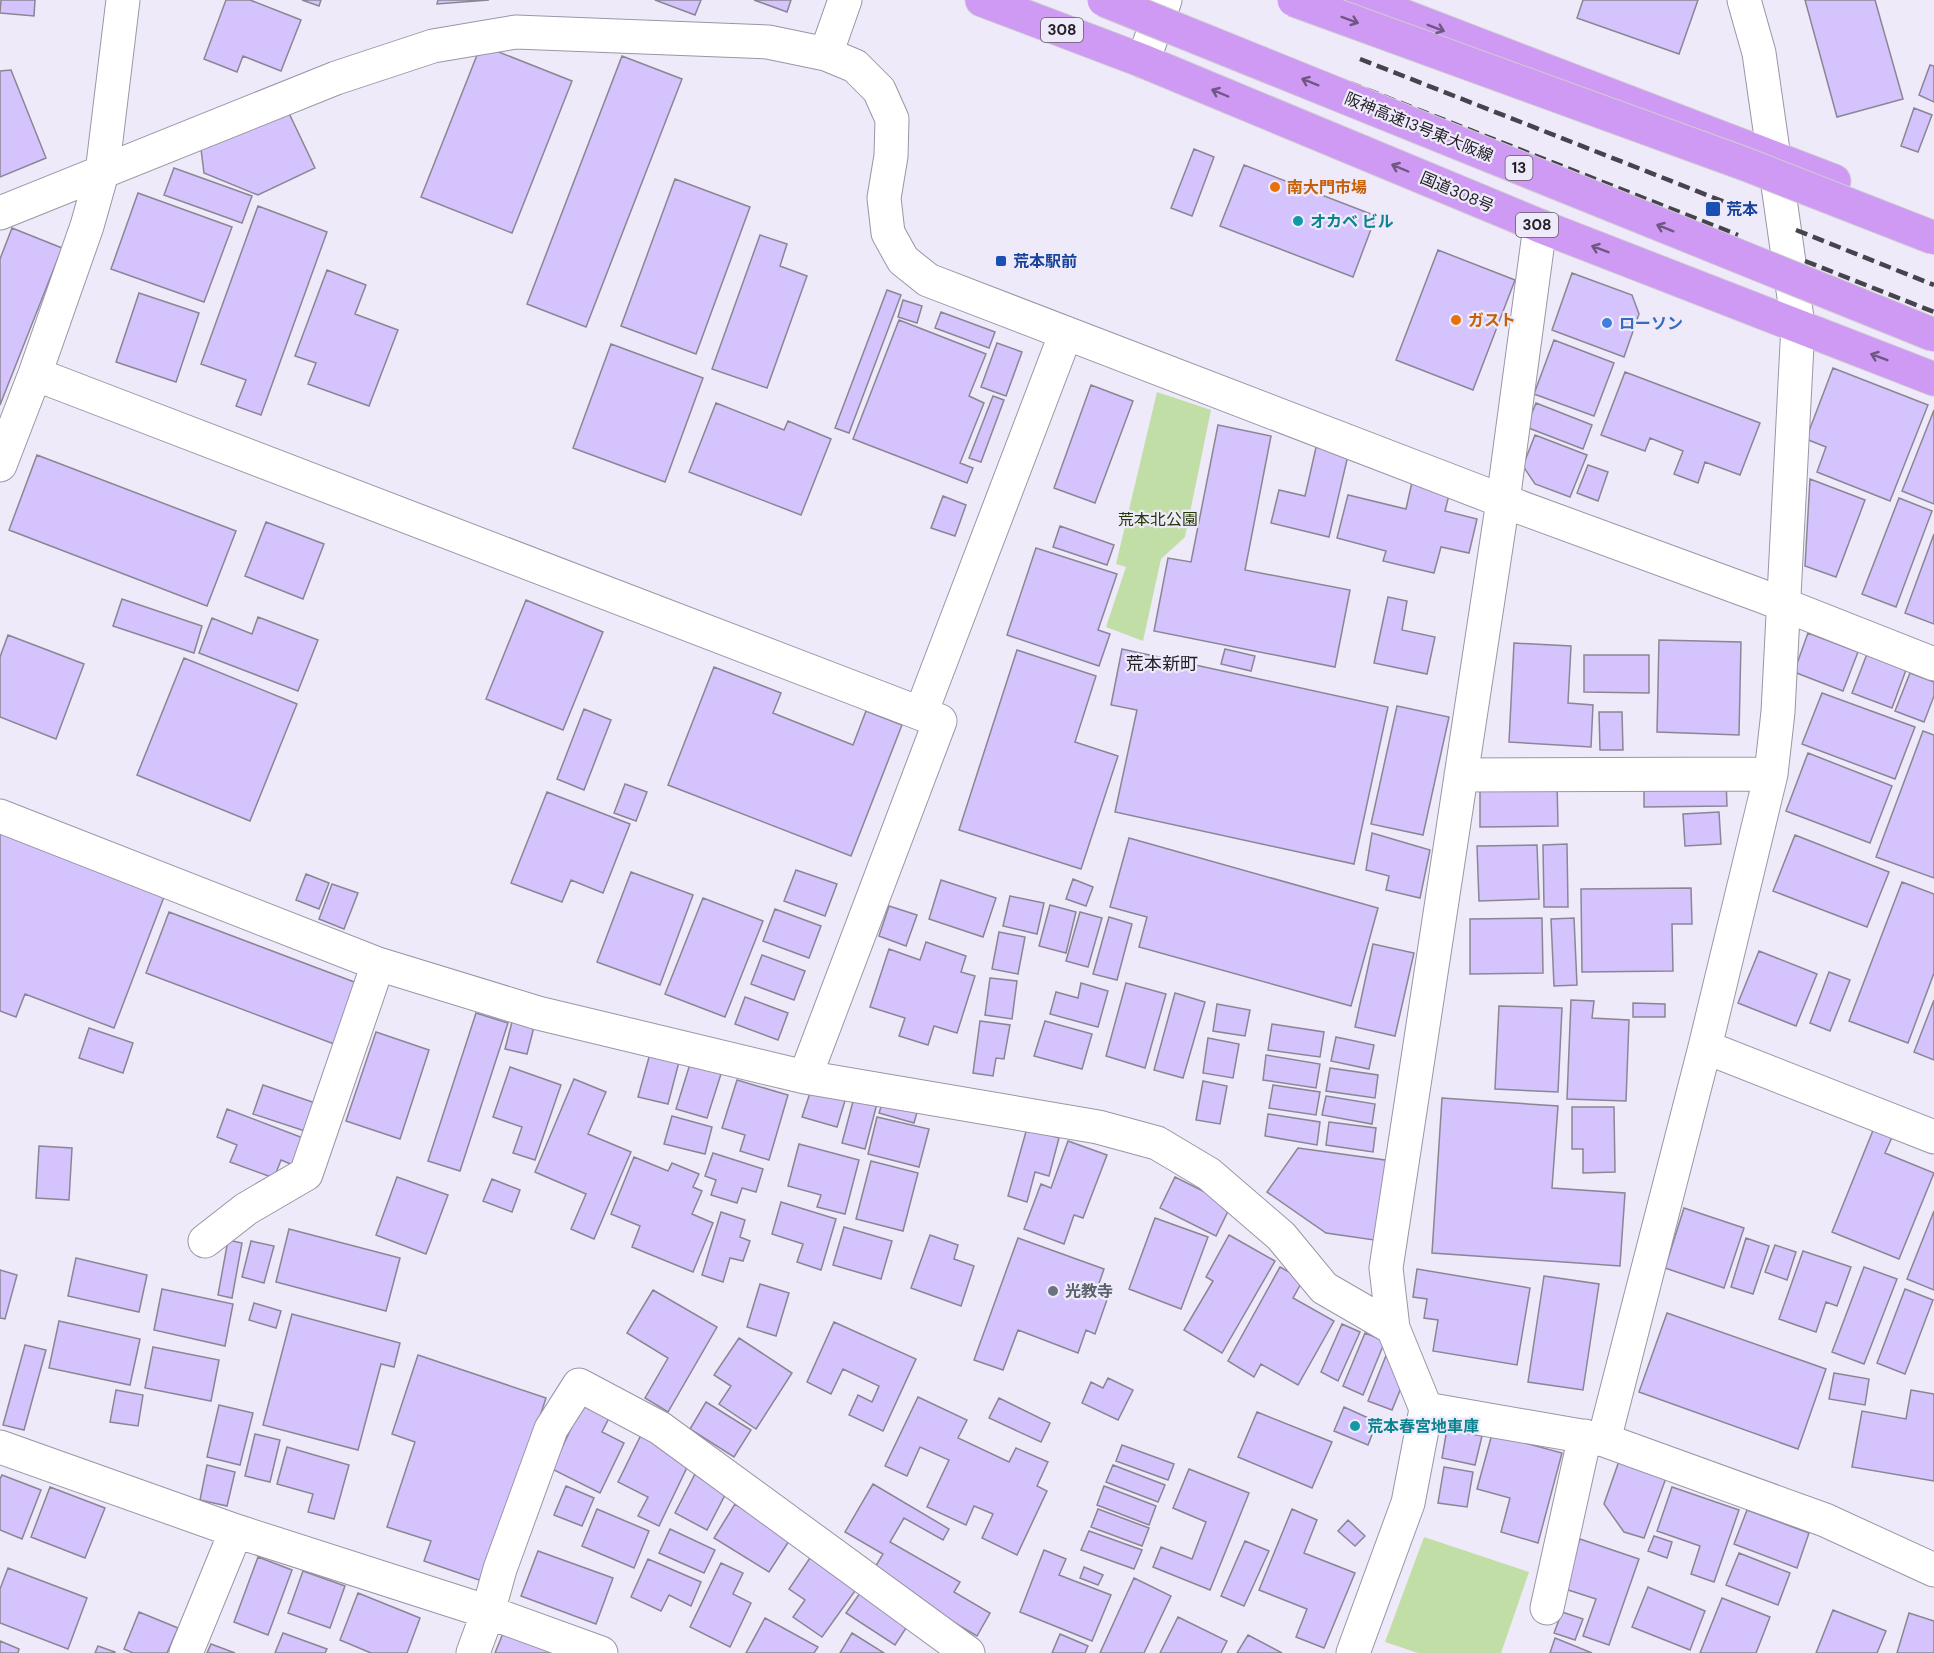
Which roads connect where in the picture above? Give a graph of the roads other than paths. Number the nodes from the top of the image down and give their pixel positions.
1 (123, 0) edge
2 (845, 0) edge
3 (982, 0) edge
4 (1104, 0) edge
5 (1165, 0) edge
6 (1294, 0) edge
7 (1362, 0) edge
8 (1744, 0) edge
9 (826, 54) junction
10 (1143, 61) junction
11 (1774, 158) junction
12 (102, 172) junction
13 (0, 213) edge
14 (1934, 221) edge
15 (1540, 226) junction
16 (1934, 238) edge
17 (1711, 247) junction
18 (1934, 318) edge
19 (1798, 325) junction
20 (1066, 333) junction
21 (1934, 335) edge
22 (35, 374) junction
23 (1934, 379) edge
24 (0, 465) edge
25 (1503, 501) junction
26 (1784, 604) junction
27 (1934, 664) edge
28 (921, 713) junction
29 (1772, 774) junction
30 (1461, 775) junction
31 (0, 816) edge
32 (378, 964) junction
33 (1705, 1047) junction
34 (805, 1077) junction
35 (1934, 1137) edge
36 (205, 1241) dead end
37 (1393, 1328) junction
38 (1426, 1408) junction
39 (1594, 1438) junction
40 (0, 1447) edge
41 (236, 1531) junction
42 (1934, 1570) edge
43 (1546, 1608) dead end
44 (488, 1612) junction
45 (186, 1653) edge
46 (473, 1653) edge
47 (601, 1653) edge
48 (968, 1653) edge
49 (1353, 1653) edge

1 - 12 street
2 - 9 street
3 - 10 highway, 国道308号 / 308
17 -> 4 highway, 阪神高速13号東大阪線 / 13, bridge
5 - 10 street
6 -> 16 highway, bridge
7 -> 11 highway
8 - 11 street
9 - 12 street
9 - 20 street
15 -> 10 highway, 国道308号 / 308
11 - 14 highway
11 - 19 street
12 - 13 street
12 - 22 street
19 -> 15 highway, 国道308号 / 308
15 - 25 street
17 - 18 highway, bridge
17 - 21 highway, 阪神高速13号東大阪線 / 13, bridge
23 -> 19 highway, 国道308号 / 308
19 - 26 street
20 - 25 street
20 - 28 street
22 - 24 street
22 - 28 street
25 - 26 street
25 - 30 street
26 - 27 street
26 - 29 street
28 - 34 street
29 - 30 street
29 - 33 street
30 - 37 street
31 - 32 street
32 - 34 street
32 - 36 street
33 - 35 street
33 - 39 street
34 - 37 street
37 - 38 street
38 - 39 street
38 - 49 street
39 - 42 street
39 - 43 street
40 - 41 street
41 - 44 street
41 - 45 street
44 - 46 street
44 - 47 street
44 - 48 street

